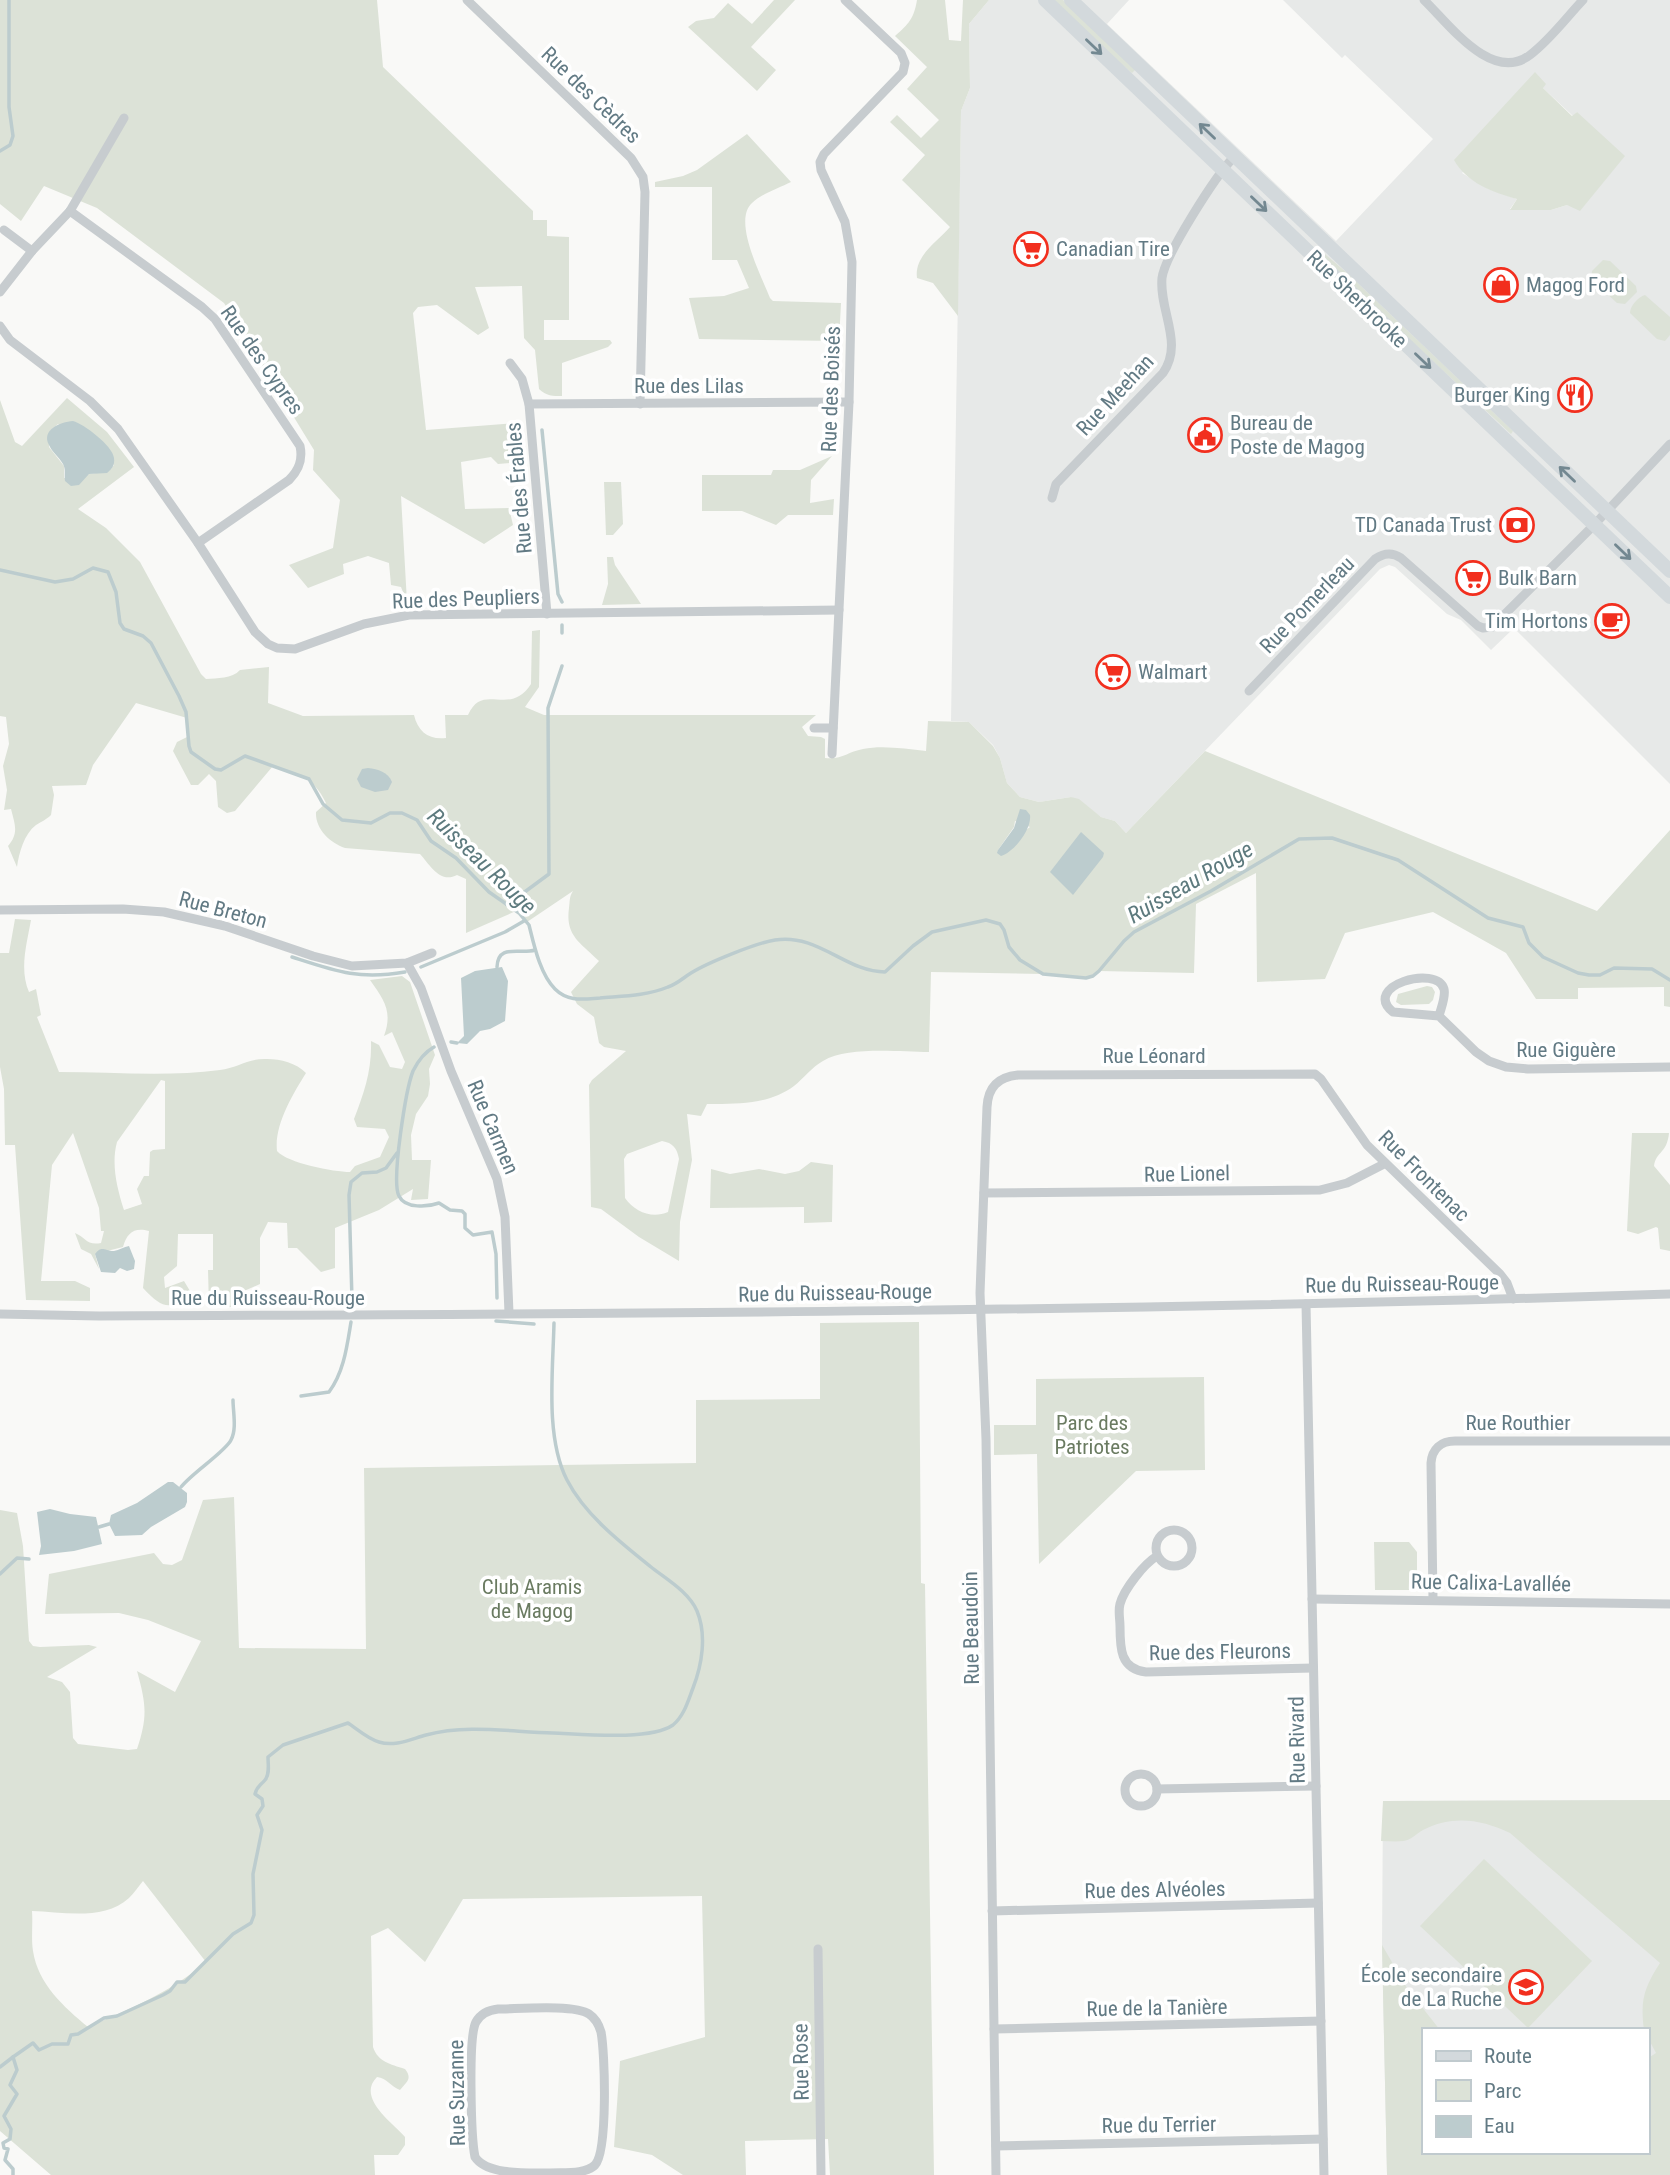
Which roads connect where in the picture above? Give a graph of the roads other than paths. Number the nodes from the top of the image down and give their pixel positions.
1 (467, 0) edge
2 (845, 0) edge
3 (1045, 0) edge
4 (1071, 0) edge
5 (1424, 0) edge
6 (1583, 0) edge
7 (124, 118) dead end
8 (1234, 157) junction
9 (1222, 169) junction
10 (70, 211) junction
11 (4, 230) dead end
12 (32, 251) junction
13 (0, 292) edge
14 (0, 326) edge
15 (510, 363) dead end
16 (849, 402) junction
17 (529, 404) junction
18 (639, 404) junction
19 (1670, 444) edge
20 (1052, 498) dead end
21 (1607, 511) junction
22 (1594, 525) junction
23 (198, 542) junction
24 (1670, 571) edge
25 (1670, 597) edge
26 (839, 610) junction
27 (547, 614) junction
28 (1249, 691) dead end
29 (814, 728) dead end
30 (833, 728) junction
31 (832, 754) dead end
32 (0, 910) edge
33 (432, 953) dead end
34 (407, 963) junction
35 (1439, 1016) junction
36 (1670, 1067) edge
37 (1314, 1074) joint
38 (996, 1083) joint
39 (1384, 1164) junction
40 (984, 1193) junction
41 (1670, 1294) edge
42 (1513, 1299) junction
43 (1306, 1304) junction
44 (981, 1309) junction
45 (509, 1313) junction
46 (0, 1314) edge
47 (1670, 1441) edge
48 (1157, 1556) junction
49 (1312, 1599) junction
50 (1433, 1600) junction
51 (1670, 1604) edge
52 (1313, 1668) junction
53 (1316, 1786) junction
54 (1157, 1789) dead end
55 (1318, 1903) junction
56 (992, 1911) junction
57 (818, 1949) dead end
58 (1321, 2021) junction
59 (994, 2029) junction
60 (1323, 2139) junction
61 (996, 2146) junction
62 (549, 2174) edge
63 (821, 2175) edge
64 (996, 2175) edge
65 (1324, 2175) edge

1 - 18 street, Rue des Cèdres
2 - 16 street, Rue des Boisés
3 -> 9 main road, Rue Sherbrooke
8 -> 4 main road, Rue Sherbrooke
5 - 6 street
7 - 10 street
8 - 9 street, Rue Meehan
21 -> 8 main road, Rue Sherbrooke
9 - 20 street, Rue Meehan
9 -> 22 main road, Rue Sherbrooke
10 - 12 street
10 - 23 street, Rue des Cypres
11 - 12 street
12 - 13 street
14 - 23 street, Rue des Peupliers
15 - 17 street, Rue des Érables
16 - 18 street, Rue des Lilas
16 - 26 street, Rue des Boisés
17 - 18 street, Rue des Lilas
17 - 27 street, Rue des Érables
19 - 21 street, Rue Pomerleau
21 - 22 street, Rue Pomerleau
21 - 24 main road, Rue Sherbrooke
22 -> 25 main road, Rue Sherbrooke
22 - 28 street, Rue Pomerleau
23 - 27 street, Rue des Peupliers
26 - 27 street, Rue des Peupliers
26 - 30 street, Rue des Boisés
29 - 30 street
30 - 31 street, Rue des Boisés
32 - 34 street, Rue Breton
33 - 34 street, Rue Breton
34 - 45 street, Rue Carmen
35 - 35 street
35 - 36 street, Rue Giguère
37 - 38 street, Rue Léonard
37 - 39 street, Rue Frontenac
38 - 40 street, Rue Beaudoin
39 - 40 street, Rue Lionel
39 - 42 street, Rue Frontenac
40 - 44 street, Rue Beaudoin
41 - 42 street, Rue du Ruisseau-Rouge
42 - 43 street, Rue du Ruisseau-Rouge
43 - 44 street, Rue du Ruisseau-Rouge
43 - 49 street, Rue Rivard
44 - 45 street, Rue du Ruisseau-Rouge
44 - 56 street, Rue Beaudoin
45 - 46 street, Rue du Ruisseau-Rouge
47 - 50 street, Rue Routhier
48 - 48 street, Rue des Fleurons
48 - 52 street, Rue des Fleurons
49 - 50 street, Rue Calixa-Lavallée
49 - 52 street, Rue Rivard
50 - 51 street, Rue Calixa-Lavallée
52 - 53 street, Rue Rivard
53 - 54 street
53 - 55 street, Rue Rivard
55 - 56 street, Rue des Alvéoles
55 - 58 street, Rue Rivard
56 - 59 street, Rue Beaudoin
57 - 63 street, Rue Rose
58 - 59 street, Rue de la Tanière
58 - 60 street, Rue Rivard
59 - 61 street, Rue Beaudoin
60 - 61 street, Rue du Terrier
60 - 65 street, Rue Rivard
61 - 64 street, Rue Beaudoin
62 - 62 street, Rue Suzanne

